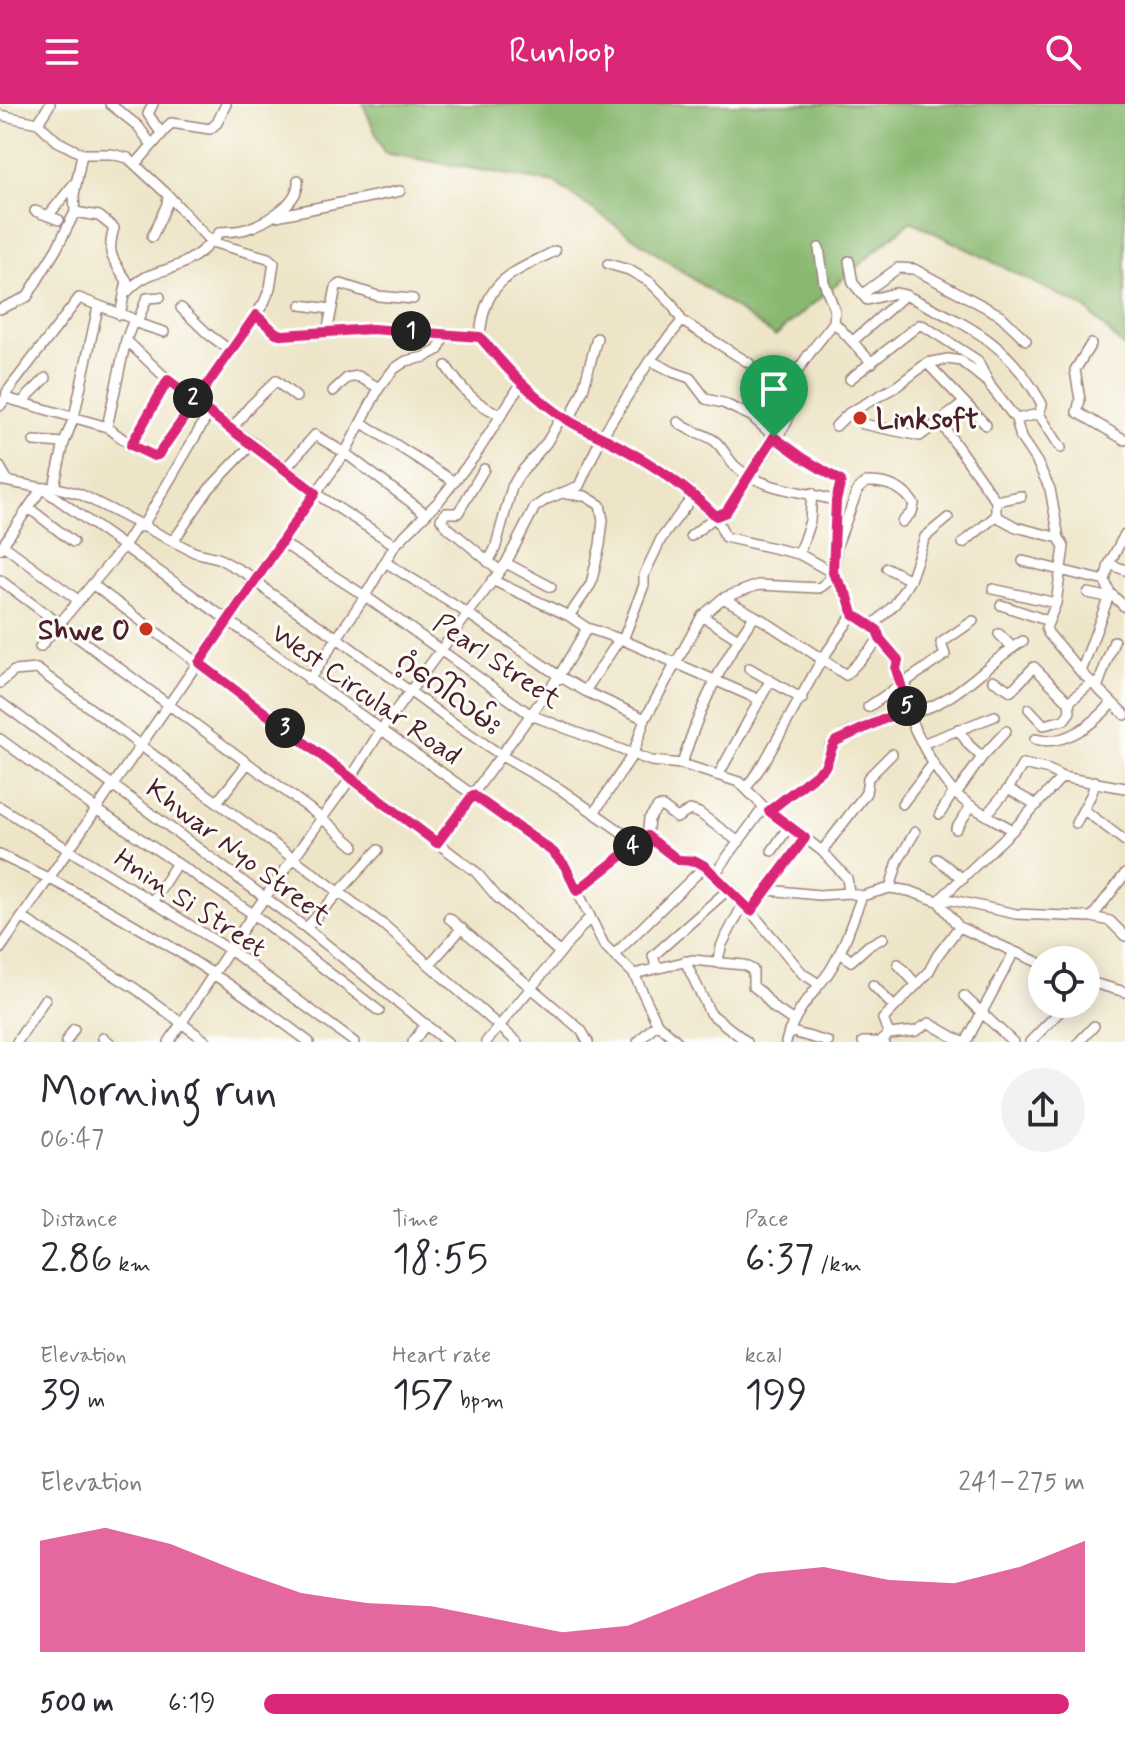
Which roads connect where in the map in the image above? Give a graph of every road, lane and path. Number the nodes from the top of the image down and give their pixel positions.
1 (50, 104) edge
2 (110, 104) edge
3 (153, 104) edge
4 (226, 104) edge
5 (0, 115) edge
6 (38, 123) junction
7 (161, 133) junction
8 (151, 144) junction
9 (82, 154) junction
10 (136, 164) junction
11 (77, 180) junction
12 (298, 180) dead end
13 (400, 191) dead end
14 (168, 195) junction
15 (35, 211) dead end
16 (75, 212) junction
17 (48, 216) junction
18 (268, 218) junction
19 (59, 220) dead end
20 (152, 237) dead end
21 (211, 242) junction
22 (819, 248) dead end
23 (555, 251) dead end
24 (849, 261) dead end
25 (608, 264) dead end
26 (127, 292) junction
27 (864, 293) junction
28 (905, 295) junction
29 (160, 297) dead end
30 (413, 299) dead end
31 (301, 305) dead end
32 (98, 307) junction
33 (181, 308) dead end
34 (0, 309) edge
35 (331, 309) junction
36 (120, 315) junction
37 (256, 315) junction
38 (682, 321) junction
39 (135, 322) junction
40 (834, 322) junction
41 (164, 332) dead end
42 (327, 333) junction
43 (446, 333) junction
44 (480, 337) junction
45 (597, 338) dead end
46 (126, 340) junction
47 (1026, 340) dead end
48 (853, 341) junction
49 (1091, 344) dead end
50 (231, 351) junction
51 (650, 360) junction
52 (749, 363) dead end
53 (872, 363) junction
54 (927, 363) junction
55 (446, 366) dead end
56 (46, 378) dead end
57 (850, 379) dead end
58 (168, 380) junction
59 (521, 384) junction
60 (991, 387) junction
61 (379, 388) junction
62 (333, 391) dead end
63 (3, 396) edge
64 (296, 397) dead end
65 (196, 400) junction
66 (22, 402) junction
67 (964, 403) junction
68 (209, 413) junction
69 (500, 414) junction
70 (1039, 414) junction
71 (74, 417) junction
72 (566, 418) junction
73 (1016, 419) junction
74 (678, 422) dead end
75 (940, 422) junction
76 (362, 423) junction
77 (863, 424) dead end
78 (986, 425) dead end
79 (836, 426) dead end
80 (107, 427) junction
81 (232, 429) junction
82 (774, 437) junction
83 (601, 438) junction
84 (1125, 440) edge
85 (34, 441) dead end
86 (64, 443) junction
87 (253, 443) junction
88 (131, 445) junction
89 (1061, 448) dead end
90 (345, 453) junction
91 (0, 467) edge
92 (285, 469) junction
93 (484, 469) dead end
94 (749, 477) junction
95 (4, 481) edge
96 (453, 481) junction
97 (54, 487) junction
98 (42, 488) junction
99 (315, 493) junction
100 (563, 493) junction
101 (812, 493) junction
102 (694, 495) junction
103 (1021, 496) dead end
104 (836, 501) junction
105 (996, 501) junction
106 (29, 508) junction
107 (425, 513) junction
108 (716, 516) junction
109 (996, 516) junction
110 (948, 518) dead end
111 (902, 522) dead end
112 (140, 525) junction
113 (1125, 534) edge
114 (691, 536) dead end
115 (1059, 538) junction
116 (174, 540) junction
117 (73, 542) dead end
118 (281, 542) junction
119 (963, 543) dead end
120 (395, 545) junction
121 (124, 546) junction
122 (1, 547) edge
123 (836, 548) junction
124 (799, 554) junction
125 (1023, 561) dead end
126 (385, 562) junction
127 (488, 562) junction
128 (1109, 564) junction
129 (503, 567) junction
130 (887, 568) dead end
131 (1062, 570) junction
132 (1125, 570) edge
133 (833, 573) junction
134 (256, 579) junction
135 (0, 580) edge
136 (492, 580) junction
137 (910, 580) junction
138 (1105, 581) junction
139 (92, 584) junction
140 (551, 587) dead end
141 (993, 589) dead end
142 (1088, 593) dead end
143 (1108, 595) junction
144 (365, 596) junction
145 (723, 598) junction
146 (78, 600) junction
147 (1056, 603) junction
148 (1001, 605) dead end
149 (1125, 607) edge
150 (467, 613) junction
151 (853, 614) junction
152 (569, 616) junction
153 (702, 616) junction
154 (754, 616) junction
155 (228, 621) junction
156 (973, 621) dead end
157 (1049, 621) junction
158 (59, 625) junction
159 (872, 626) junction
160 (587, 628) junction
161 (999, 634) dead end
162 (336, 637) junction
163 (738, 639) junction
164 (880, 639) junction
165 (621, 640) junction
166 (1023, 641) dead end
167 (1114, 641) dead end
168 (40, 647) dead end
169 (1012, 647) junction
170 (441, 649) junction
171 (821, 661) junction
172 (676, 662) junction
173 (199, 663) junction
174 (749, 668) dead end
175 (1081, 672) junction
176 (559, 676) junction
177 (309, 680) junction
178 (714, 680) junction
179 (993, 680) dead end
180 (770, 681) junction
181 (0, 683) edge
182 (1094, 685) junction
183 (899, 686) junction
184 (410, 690) junction
185 (585, 691) junction
186 (802, 699) junction
187 (760, 700) junction
188 (0, 702) edge
189 (1069, 702) junction
190 (1111, 704) junction
191 (170, 705) junction
192 (868, 707) dead end
193 (908, 708) junction
194 (1029, 709) dead end
195 (1124, 711) edge
196 (531, 715) junction
197 (995, 716) dead end
198 (645, 719) junction
199 (958, 729) junction
200 (381, 730) junction
201 (1006, 731) dead end
202 (0, 739) edge
203 (1035, 739) dead end
204 (922, 744) junction
205 (141, 746) junction
206 (633, 754) junction
207 (892, 754) dead end
208 (502, 756) junction
209 (982, 757) junction
210 (248, 763) junction
211 (682, 764) junction
212 (933, 764) junction
213 (719, 774) junction
214 (1062, 777) junction
215 (351, 778) junction
216 (1095, 781) junction
217 (113, 785) junction
218 (746, 788) junction
219 (1125, 788) edge
220 (1008, 789) junction
221 (955, 793) junction
222 (473, 795) junction
223 (217, 802) junction
224 (902, 804) dead end
225 (1037, 805) junction
226 (971, 806) junction
227 (0, 807) edge
228 (96, 809) junction
229 (767, 809) junction
230 (1084, 810) junction
231 (594, 813) junction
232 (940, 814) dead end
233 (987, 814) junction
234 (322, 818) junction
235 (1076, 823) dead end
236 (790, 825) junction
237 (956, 829) dead end
238 (1013, 830) junction
239 (915, 832) dead end
240 (623, 833) dead end
241 (647, 836) junction
242 (805, 838) junction
243 (1125, 841) edge
244 (739, 842) junction
245 (437, 843) junction
246 (354, 846) dead end
247 (67, 850) junction
248 (378, 850) dead end
249 (772, 851) dead end
250 (822, 851) junction
251 (0, 855) edge
252 (293, 859) junction
253 (937, 859) dead end
254 (177, 863) junction
255 (705, 866) junction
256 (1125, 874) edge
257 (714, 875) junction
258 (49, 877) junction
259 (963, 879) junction
260 (730, 888) junction
261 (890, 888) junction
262 (768, 890) junction
263 (338, 891) junction
264 (577, 891) junction
265 (849, 893) junction
266 (862, 896) junction
267 (265, 897) junction
268 (938, 901) junction
269 (152, 902) junction
270 (747, 907) junction
271 (253, 914) junction
272 (1092, 917) junction
273 (23, 918) junction
274 (449, 918) dead end
275 (589, 918) junction
276 (959, 927) junction
277 (306, 928) junction
278 (462, 928) junction
279 (1125, 936) edge
280 (883, 938) dead end
281 (0, 949) edge
282 (230, 950) junction
283 (840, 952) junction
284 (1014, 952) junction
285 (560, 953) junction
286 (614, 955) junction
287 (1028, 958) edge
288 (685, 961) junction
289 (717, 963) junction
290 (430, 964) junction
291 (898, 964) dead end
292 (657, 968) junction
293 (214, 974) junction
294 (634, 974) junction
295 (819, 984) junction
296 (873, 985) dead end
297 (917, 985) junction
298 (1100, 985) edge
299 (532, 987) junction
300 (1125, 992) edge
301 (964, 996) dead end
302 (45, 999) dead end
303 (894, 1007) junction
304 (379, 1011) dead end
305 (982, 1011) junction
306 (1053, 1018) edge
307 (792, 1020) junction
308 (183, 1023) junction
309 (657, 1023) junction
310 (426, 1024) junction
311 (500, 1026) junction
312 (1094, 1026) dead end
313 (74, 1029) dead end
314 (787, 1037) edge
315 (885, 1039) edge
316 (17, 1042) edge
317 (66, 1042) edge
318 (169, 1042) edge
319 (207, 1042) edge
320 (309, 1042) edge
321 (354, 1042) edge
322 (413, 1042) edge
323 (447, 1042) edge
324 (486, 1042) edge
325 (517, 1042) edge
326 (588, 1042) edge
327 (638, 1042) edge
328 (678, 1042) edge
329 (747, 1042) edge
330 (828, 1042) edge
331 (863, 1042) edge
332 (964, 1042) edge
333 (1013, 1042) edge
334 (1030, 1042) edge
335 (1079, 1042) edge

1 - 6 street
2 - 8 street
3 - 7 street
4 - 7 street
5 - 6 street
6 - 9 street
7 - 8 street
8 - 10 street
9 - 10 street
9 - 11 street
10 - 14 street
11 - 16 street
11 - 17 street
12 - 18 street
13 - 18 street
14 - 20 street
14 - 21 street
15 - 17 street
16 - 26 street
16 - 34 street
17 - 19 street
18 - 21 street
21 - 26 street
21 - 37 street
22 - 40 street
23 - 44 street
24 - 27 street
25 - 38 street
26 - 36 street
27 - 28 street
27 - 47 street
28 - 48 street
28 - 70 street
29 - 39 street
30 - 35 street
31 - 35 street
32 - 36 street
32 - 63 street
32 - 71 street
33 - 50 street
35 - 42 street
36 - 39 street
37 - 42 street
37 - 50 street
38 - 51 street
38 - 52 street
39 - 41 street
39 - 46 street
40 - 48 street
40 - 82 street
42 - 43 street
43 - 44 street
43 - 61 street
44 - 59 street
45 - 72 street
46 - 58 street
46 - 80 street
48 - 53 street
49 - 84 street
50 - 65 street
51 - 82 street
51 - 83 street
53 - 57 street
53 - 60 street
54 - 60 street
54 - 67 street
54 - 79 street
55 - 69 street
56 - 66 street
58 - 65 street
58 - 88 street
59 - 69 street
59 - 72 street
60 - 73 street
61 - 62 street
61 - 76 street
63 - 66 street
64 - 81 street
65 - 68 street
65 - 88 street
66 - 71 street
67 - 75 street
67 - 78 street
68 - 81 street
68 - 112 street
69 - 96 street
70 - 73 street
70 - 89 street
71 - 80 street
71 - 86 street
72 - 83 street
72 - 127 street
73 - 115 street
74 - 94 street
75 - 77 street
75 - 105 street
76 - 90 street
76 - 96 street
80 - 88 street
81 - 87 street
82 - 94 street
82 - 104 street
83 - 100 street
83 - 102 street
85 - 86 street
86 - 97 street
87 - 92 street
87 - 116 street
90 - 92 street
90 - 99 street
90 - 107 street
91 - 95 street
92 - 99 street
93 - 127 street
94 - 101 street
94 - 108 street
95 - 98 street, West Circular Road
96 - 107 street
97 - 98 street
97 - 112 street, ဂံ့ဂေါ်လမ်း
98 - 106 street
98 - 121 street, West Circular Road
99 - 118 street
99 - 120 street
100 - 129 street
100 - 152 street
101 - 104 street
101 - 124 street
102 - 108 street
102 - 165 street
103 - 105 street
104 - 123 street
105 - 109 street
106 - 117 street
106 - 122 street
107 - 120 street
108 - 114 street
108 - 124 street
109 - 115 street
109 - 119 street
110 - 137 street
111 - 123 street
112 - 116 street, ဂံ့ဂေါ်လမ်း
112 - 121 street
113 - 128 street
115 - 131 street
116 - 134 street, ဂံ့ဂေါ်လမ်း
118 - 134 street
118 - 144 street, Pearl Street
120 - 126 street
121 - 139 street
121 - 155 street, West Circular Road
122 - 146 street
123 - 133 street
124 - 133 street
125 - 131 street
126 - 144 street
126 - 150 street
127 - 129 street
128 - 132 street
128 - 138 street
129 - 136 street
129 - 140 street
130 - 137 street
131 - 138 street
131 - 147 street
133 - 145 street
133 - 151 street
134 - 155 street
134 - 162 street, ဂံ့ဂေါ်လမ်း
135 - 158 street
136 - 150 street
136 - 152 street
137 - 159 street
138 - 143 street
139 - 146 street
139 - 173 street
141 - 147 street
142 - 143 street
143 - 149 street
143 - 175 street
144 - 162 street
144 - 170 street, Pearl Street
145 - 153 street
145 - 154 street
146 - 158 street
147 - 157 street
148 - 157 street
150 - 170 street
150 - 176 street
151 - 159 street
151 - 171 street
152 - 160 street
153 - 163 street
153 - 172 street
154 - 163 street
154 - 171 street
155 - 173 street
155 - 177 street, West Circular Road
156 - 183 street
157 - 175 street
158 - 168 street
158 - 191 street
159 - 164 street
160 - 165 street
160 - 176 street
161 - 169 street
162 - 177 street
162 - 184 street, ဂံ့ဂေါ်လမ်း
163 - 178 street
164 - 171 street
164 - 183 street
165 - 172 street
165 - 185 street
166 - 169 street
167 - 182 street
169 - 193 street
170 - 184 street
170 - 196 street, Pearl Street
171 - 186 street
172 - 178 street
172 - 198 street
173 - 191 street
173 - 215 street
174 - 180 street
175 - 182 street
176 - 185 street
176 - 196 street
177 - 200 street, West Circular Road
178 - 187 street
178 - 211 street
179 - 189 street
180 - 186 street
180 - 187 street
181 - 205 street
182 - 189 street
182 - 190 street
183 - 192 street
183 - 193 street
184 - 200 street
184 - 208 street, ဂံ့ဂေါ်လမ်း
185 - 198 street
186 - 218 street
187 - 213 street
188 - 217 street, Khwar Nyo Street
189 - 194 street
190 - 195 street
190 - 203 street
191 - 205 street
191 - 210 street
193 - 204 street
193 - 229 street
196 - 206 street, Pearl Street
196 - 208 street
197 - 199 street
198 - 206 street
199 - 204 street
199 - 209 street
200 - 215 street
200 - 222 street, West Circular Road
201 - 209 street
202 - 228 street
204 - 212 street
205 - 217 street
205 - 223 street
206 - 211 street, Pearl Street
206 - 231 street
207 - 250 street
208 - 222 street
208 - 231 street, ဂံ့ဂေါ်လမ်း
209 - 221 street
210 - 223 street
210 - 234 street
211 - 213 street, Pearl Street
212 - 221 street
212 - 224 street
213 - 218 street, Pearl Street
214 - 216 street
214 - 220 street
214 - 225 street
215 - 234 street
215 - 245 street
216 - 219 street
216 - 230 street
217 - 228 street
217 - 267 street, Khwar Nyo Street
218 - 229 street, Pearl Street
220 - 225 street
220 - 233 street
221 - 226 street
221 - 232 street
222 - 245 street
222 - 264 street, West Circular Road
223 - 252 street
225 - 238 street
226 - 233 street
226 - 237 street
227 - 247 street, Hnin Si Street
228 - 247 street
228 - 254 street
229 - 236 street, Pearl Street
229 - 244 street
230 - 235 street
230 - 243 street
231 - 240 street, ဂံ့ဂေါ်လမ်း
233 - 238 street
234 - 246 street
234 - 252 street
236 - 242 street, Pearl Street
236 - 249 street
238 - 259 street
239 - 261 street
241 - 244 street
241 - 255 street
241 - 264 street
242 - 250 street, Pearl Street
242 - 262 street
244 - 257 street
245 - 285 street
247 - 258 street
247 - 269 street, Hnin Si Street
248 - 263 street
250 - 265 street, Pearl Street
251 - 258 street
252 - 263 street
252 - 267 street
253 - 259 street
254 - 269 street
254 - 271 street
255 - 257 street
255 - 286 street
256 - 272 street
257 - 260 street
258 - 273 street
258 - 293 street
259 - 268 street
260 - 270 street
260 - 292 street
261 - 266 street
261 - 268 street
262 - 265 street
262 - 270 street
263 - 277 street
263 - 290 street
264 - 275 street, West Circular Road
265 - 266 street
266 - 283 street
267 - 271 street
267 - 277 street, Khwar Nyo Street
268 - 272 street
268 - 276 street
269 - 282 street, Hnin Si Street
270 - 289 street
270 - 295 street
271 - 282 street
271 - 304 street
272 - 279 street
273 - 281 street
273 - 308 street
274 - 278 street
275 - 285 street
275 - 286 street, West Circular Road
276 - 284 street
276 - 297 street
277 - 310 street, Khwar Nyo Street
278 - 290 street
278 - 299 street
280 - 283 street
282 - 293 street
282 - 321 street, Hnin Si Street
283 - 295 street
284 - 287 street
284 - 305 street
285 - 299 street
286 - 294 street, West Circular Road
288 - 289 street
288 - 292 street
288 - 329 street
289 - 307 street
290 - 311 street
291 - 297 street
292 - 294 street
293 - 308 street
293 - 320 street
294 - 309 street, West Circular Road
295 - 307 street
296 - 303 street
297 - 303 street
298 - 300 street
299 - 311 street
299 - 326 street
301 - 305 street
302 - 316 street
303 - 315 street
305 - 332 street
305 - 333 street
306 - 334 street
307 - 314 street
308 - 318 street
308 - 319 street
309 - 327 street
309 - 328 street, West Circular Road
310 - 322 street
310 - 323 street, Khwar Nyo Street
311 - 324 street
311 - 325 street
312 - 335 street
313 - 317 street
314 - 330 street
315 - 331 street
315 - 332 street

